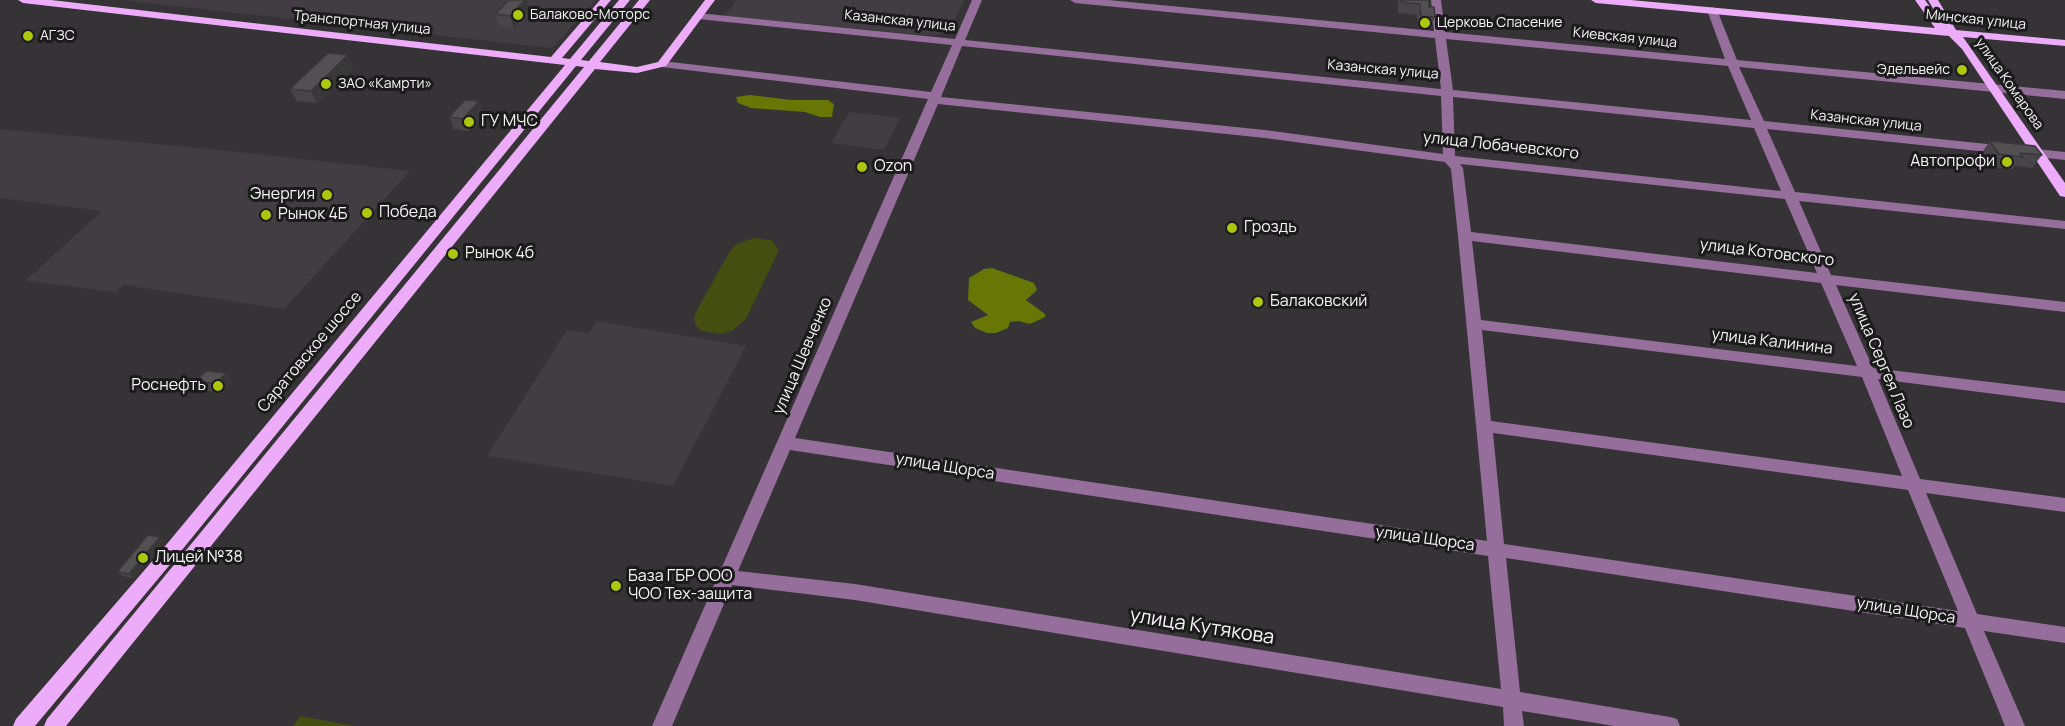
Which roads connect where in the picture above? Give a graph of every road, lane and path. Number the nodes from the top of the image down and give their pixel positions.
1 (23, 0) edge
2 (606, 0) edge
3 (625, 0) edge
4 (645, 0) edge
5 (710, 0) edge
6 (977, 0) edge
7 (1075, 0) edge
8 (1436, 0) edge
9 (1596, 0) edge
10 (1920, 0) edge
11 (1933, 0) edge
12 (1712, 10) junction
13 (698, 16) junction
14 (1953, 33) junction
15 (1440, 35) junction
16 (959, 42) junction
17 (2065, 43) edge
18 (555, 60) junction
19 (584, 63) junction
20 (1732, 63) junction
21 (662, 64) junction
22 (1993, 88) junction
23 (1447, 92) junction
24 (2065, 95) edge
25 (934, 98) junction
26 (1759, 125) junction
27 (2038, 153) junction
28 (2065, 156) edge
29 (1457, 162) junction
30 (1789, 193) junction
31 (2065, 193) edge
32 (2065, 225) edge
33 (1465, 236) junction
34 (1825, 277) junction
35 (2065, 307) edge
36 (1474, 324) junction
37 (1867, 372) junction
38 (2065, 397) edge
39 (1484, 426) junction
40 (785, 443) junction
41 (1914, 483) junction
42 (2065, 505) edge
43 (1497, 550) junction
44 (727, 577) junction
45 (1972, 621) junction
46 (2065, 635) edge
47 (1511, 699) junction
48 (22, 726) edge
49 (54, 726) edge
50 (662, 726) edge
51 (1514, 726) edge
52 (1670, 726) edge
53 (2015, 726) edge

1 - 18 main road, Транспортная улица
2 - 18 main road
3 - 19 main road, Саратовское шоссе
4 - 19 main road, Саратовское шоссе
5 - 13 main road
6 - 16 street, улица Шевченко
7 - 15 street, Киевская улица
8 - 15 street
9 - 12 main road, Минская улица
10 - 14 main road, улица Комарова
11 - 14 main road
12 - 14 main road, Минская улица
12 - 20 street, улица Сергея Лазо
13 - 16 street, Казанская улица
13 - 21 main road
14 - 17 main road, Минская улица
14 - 22 main road, улица Комарова
15 - 20 street, Киевская улица
15 - 23 street
16 - 23 street, Казанская улица
16 - 25 street, улица Шевченко
18 - 19 main road, Транспортная улица
19 - 21 main road, Транспортная улица
19 - 48 main road, Саратовское шоссе
19 - 49 main road, Саратовское шоссе
20 - 22 street, Киевская улица
20 - 26 street, улица Сергея Лазо
21 - 25 street, улица Лобачевского
22 - 24 street, Киевская улица
22 - 27 main road, улица Комарова
23 - 26 street, Казанская улица
23 - 29 street
25 - 29 street, улица Лобачевского
25 - 40 street, улица Шевченко
26 - 27 street, Казанская улица
26 - 30 street, улица Сергея Лазо
27 - 28 street, Казанская улица
27 - 31 main road, улица Комарова
29 - 30 street, улица Лобачевского
29 - 33 street
30 - 32 street, улица Лобачевского
30 - 34 street, улица Сергея Лазо
33 - 34 street, улица Котовского
33 - 36 street
34 - 35 street, улица Котовского
34 - 37 street, улица Сергея Лазо
36 - 37 street, улица Калинина
36 - 39 street
37 - 38 street, улица Калинина
37 - 41 street, улица Сергея Лазо
39 - 41 street
39 - 43 street
40 - 43 street, улица Щорса
40 - 44 street, улица Шевченко
41 - 42 street
41 - 45 street, улица Сергея Лазо
43 - 45 street, улица Щорса
43 - 47 street
44 - 47 street, улица Кутякова
44 - 50 street, улица Шевченко
45 - 46 street, улица Щорса
45 - 53 street, улица Сергея Лазо
47 - 51 street
47 - 52 street, улица Кутякова

